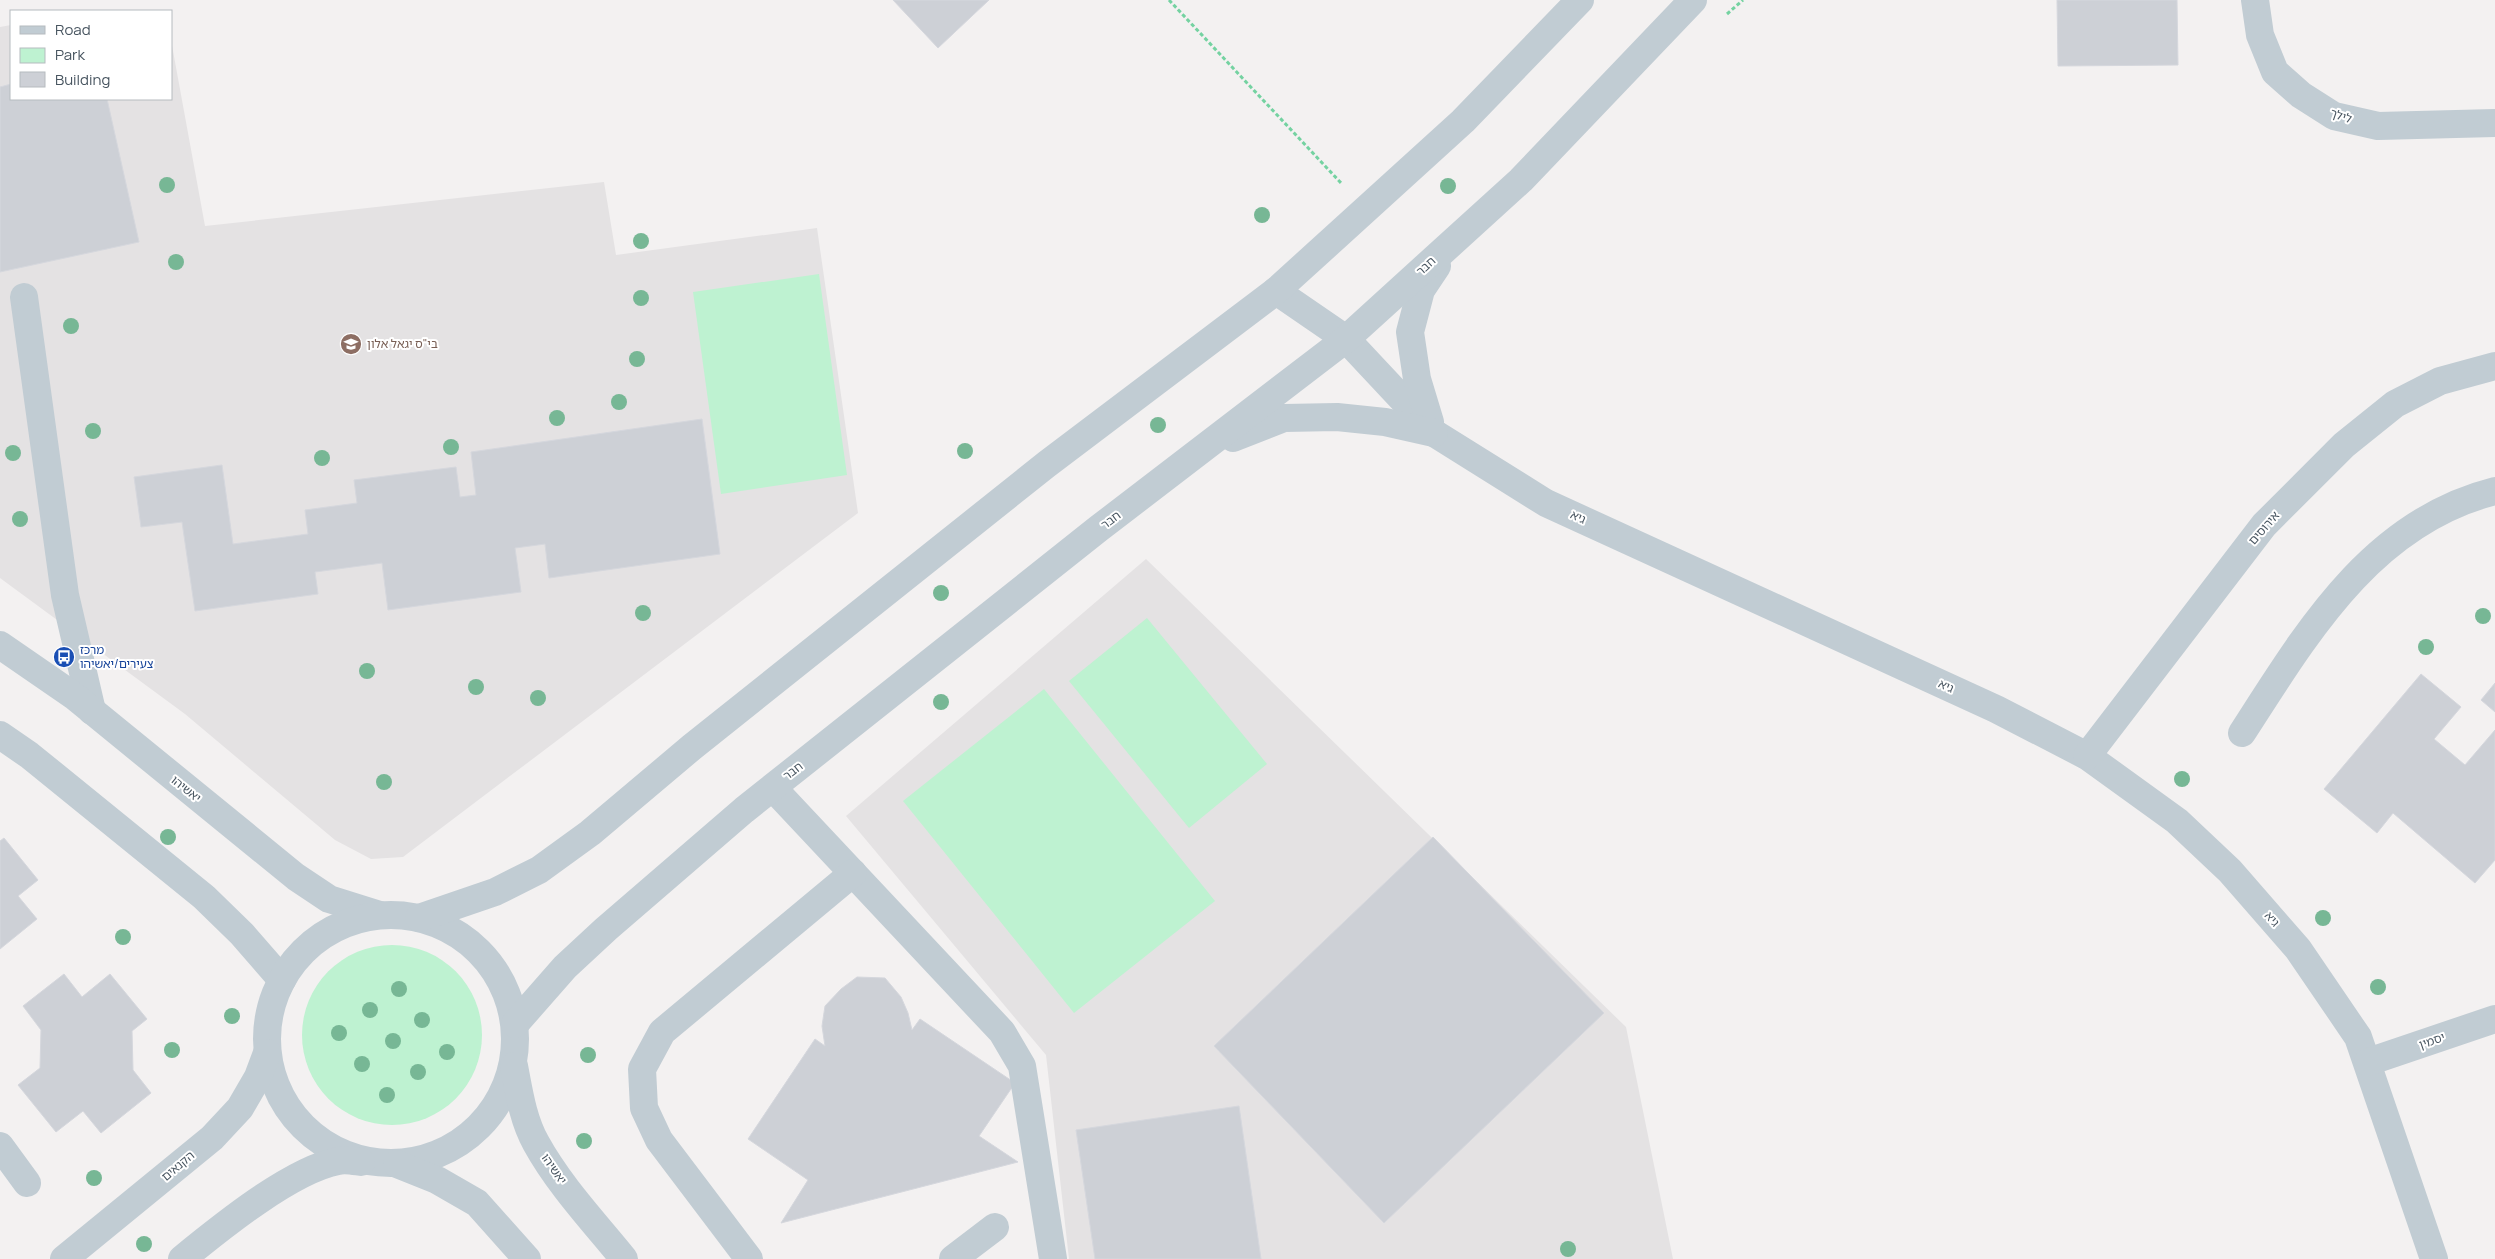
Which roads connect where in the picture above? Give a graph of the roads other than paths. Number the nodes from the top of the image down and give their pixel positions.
1 (1580, 0) edge
2 (1692, 0) edge
3 (2255, 0) edge
4 (2495, 123) edge
5 (1456, 239) junction
6 (1276, 291) junction
7 (24, 297) dead end
8 (1346, 339) junction
9 (2495, 366) edge
10 (1434, 433) junction
11 (1204, 448) junction
12 (2495, 491) edge
13 (0, 645) edge
14 (92, 711) junction
15 (2242, 733) dead end
16 (0, 735) edge
17 (2087, 756) junction
18 (773, 788) junction
19 (853, 873) junction
20 (381, 916) junction
21 (419, 918) junction
22 (282, 980) junction
23 (2495, 1019) edge
24 (515, 1024) junction
25 (267, 1054) junction
26 (2368, 1062) junction
27 (514, 1065) junction
28 (0, 1146) edge
29 (385, 1163) junction
30 (27, 1183) dead end
31 (995, 1227) dead end
32 (64, 1259) edge
33 (182, 1259) edge
34 (527, 1259) edge
35 (624, 1259) edge
36 (749, 1259) edge
37 (953, 1259) edge
38 (1053, 1259) edge
39 (2434, 1259) edge

1 - 6 street
2 - 5 street, חבר
3 - 4 street, לילך
5 - 8 street, חבר
5 - 10 street
6 - 8 street, גיא
6 - 21 street
7 - 14 street
8 - 10 street, גיא
8 - 11 street, חבר
9 - 17 street, אירוסים
10 - 11 street
10 - 17 street, גיא
11 - 18 street, חבר
12 - 15 street
13 - 14 street, יאשיהו
14 - 20 street, יאשיהו
16 - 22 street
17 - 26 street, גיא
18 - 19 street
18 - 24 street, חבר
19 - 36 street
19 - 38 street
20 - 21 street
20 - 22 street
21 - 24 street
22 - 25 street
23 - 26 street, יסמין
24 - 27 street
25 - 29 street
25 - 32 street, הקנאים
26 - 39 street, גיא
27 - 29 street
27 - 35 street, יאשיהו
28 - 30 street
29 - 33 street
29 - 34 street
31 - 37 street

